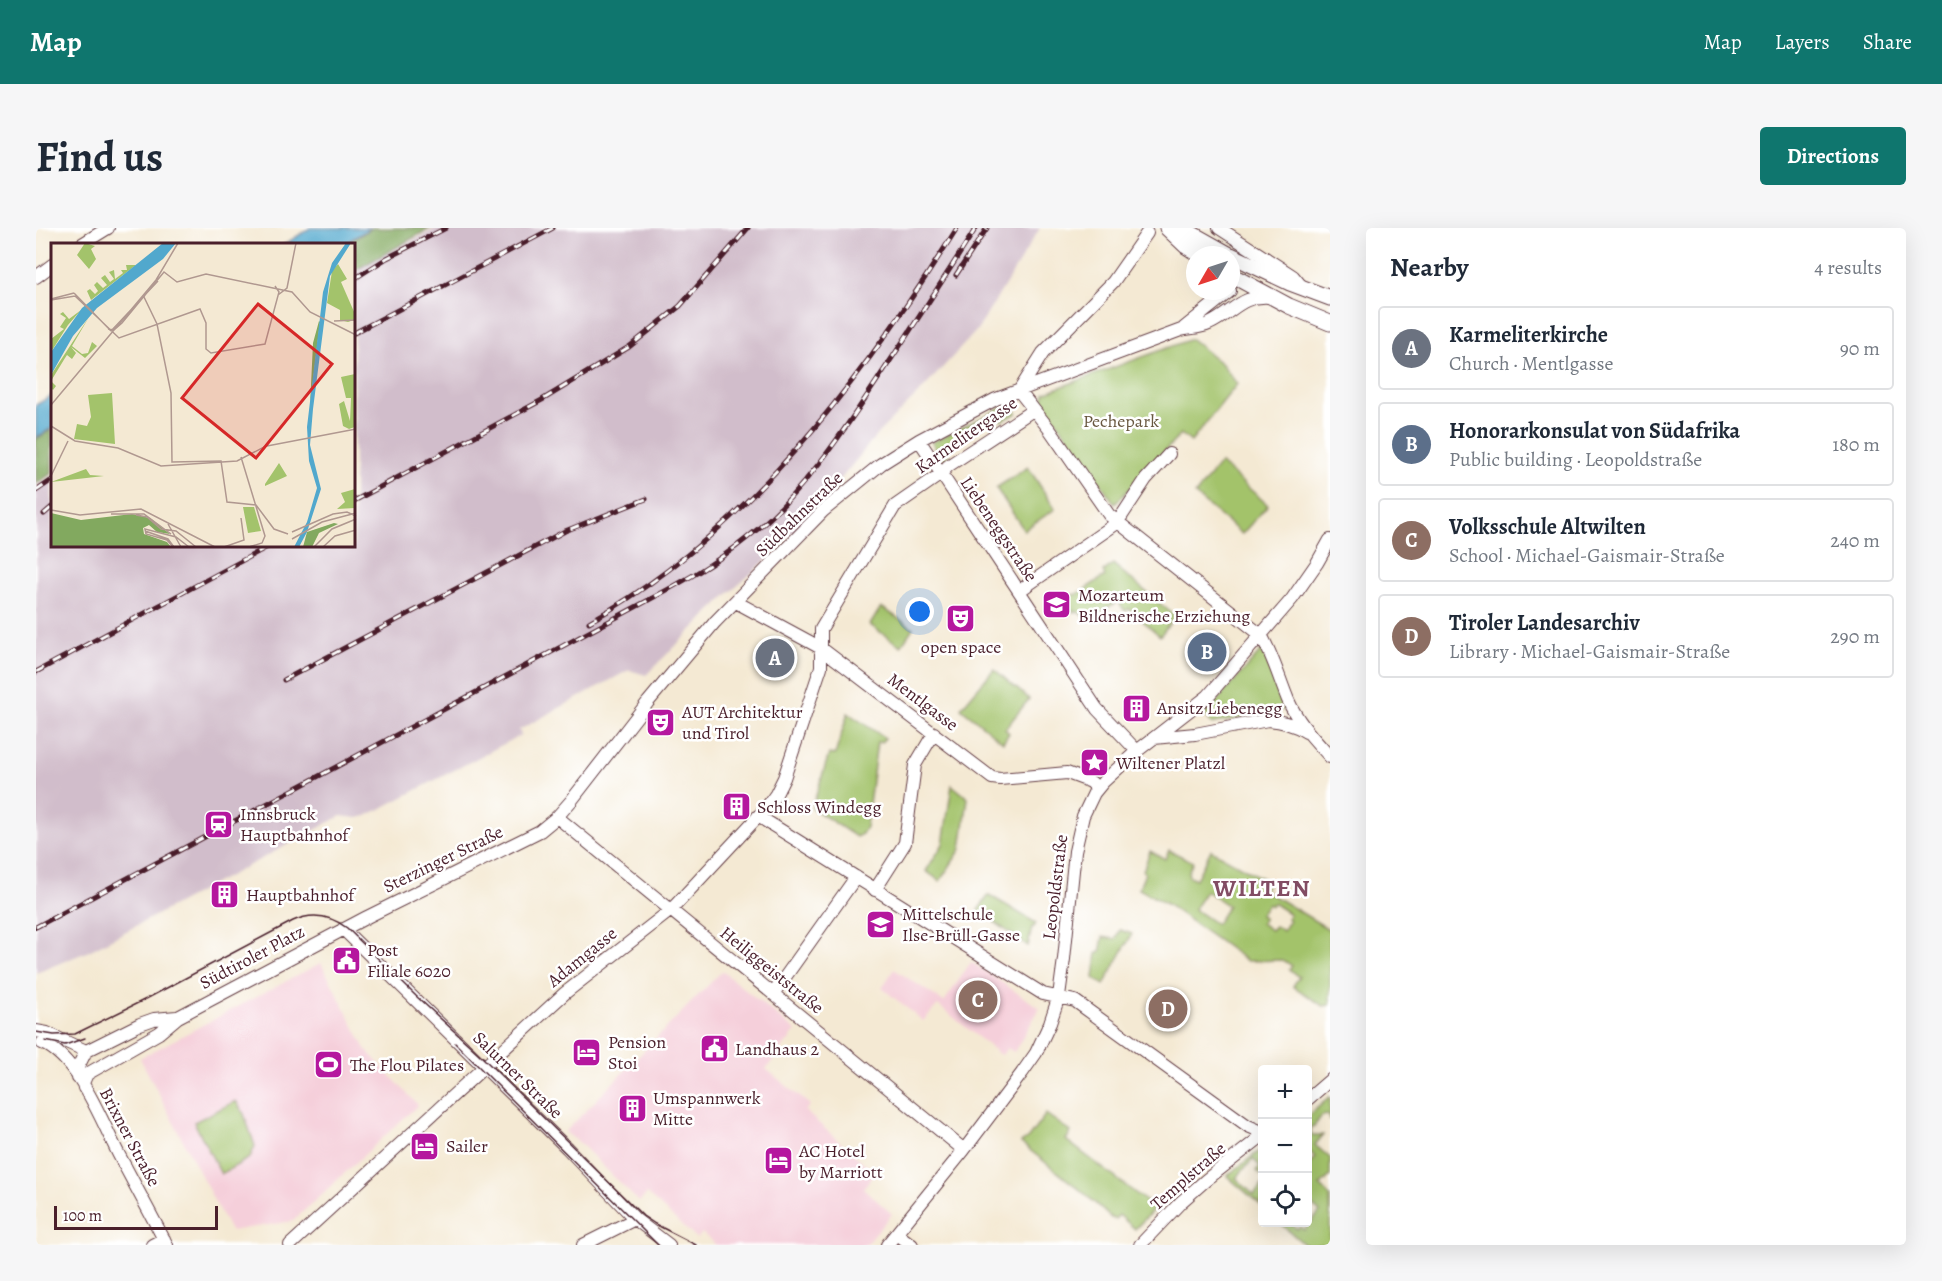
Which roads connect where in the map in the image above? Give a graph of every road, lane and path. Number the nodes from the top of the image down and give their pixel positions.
1 (108, 228) edge
2 (1167, 228) edge
3 (1182, 228) edge
4 (1219, 228) edge
5 (1147, 233) dead end
6 (92, 237) edge
7 (1186, 246) edge
8 (1215, 246) edge
9 (1240, 259) edge
10 (51, 266) edge
11 (36, 277) edge
12 (1276, 277) junction
13 (1240, 280) edge
14 (1247, 284) junction
15 (1240, 287) edge
16 (1304, 289) junction
17 (1272, 297) junction
18 (1330, 298) edge
19 (1209, 300) edge
20 (1218, 300) edge
21 (1203, 312) junction
22 (1330, 323) edge
23 (1181, 330) junction
24 (1019, 391) junction
25 (1033, 410) junction
26 (919, 440) junction
27 (1169, 454) dead end
28 (941, 474) junction
29 (1117, 523) junction
30 (1330, 540) edge
31 (1019, 591) junction
32 (736, 602) junction
33 (1261, 635) junction
34 (821, 648) junction
35 (934, 733) junction
36 (1307, 733) junction
37 (1152, 739) junction
38 (1137, 752) junction
39 (1328, 752) edge
40 (1097, 788) junction
41 (758, 816) junction
42 (557, 817) junction
43 (856, 877) junction
44 (875, 890) junction
45 (671, 910) junction
46 (343, 929) junction
47 (773, 994) junction
48 (1059, 996) junction
49 (178, 1017) junction
50 (38, 1037) edge
51 (83, 1056) junction
52 (99, 1066) junction
53 (484, 1068) junction
54 (1330, 1080) edge
55 (81, 1083) junction
56 (1312, 1096) edge
57 (1258, 1131) edge
58 (1258, 1138) edge
59 (964, 1150) junction
60 (635, 1219) junction
61 (897, 1233) junction
62 (165, 1242) edge
63 (152, 1245) edge
64 (290, 1245) edge
65 (583, 1245) edge
66 (669, 1245) edge
67 (887, 1245) edge
68 (912, 1245) edge
69 (1140, 1245) edge

1 - 6 street
2 - 7 main road
3 - 8 main road
4 - 16 street
5 - 24 street, Karmelitergasse
9 - 12 main road
10 - 11 street
12 - 14 street
12 - 16 main road
13 - 14 main road
14 - 15 street
14 - 17 main road
16 - 18 main road
17 - 22 main road
17 - 23 street
19 - 21 street
20 - 21 street
21 - 23 street
23 - 24 street, Südbahnstraße
24 - 25 street, Karmelitergasse
24 - 26 street, Südbahnstraße
25 - 28 street, Karmelitergasse
25 - 29 street
26 - 28 street, Liebeneggstraße
26 - 32 street, Südbahnstraße
27 - 29 street
28 - 31 street, Liebeneggstraße
28 - 34 street, Karmelitergasse
29 - 31 street
29 - 33 street
30 - 33 street, Leopoldstraße
31 - 38 street, Liebeneggstraße
32 - 34 street, Mentlgasse
32 - 42 street, Südbahnstraße
33 - 36 street
33 - 37 street, Leopoldstraße
34 - 35 street, Mentlgasse
34 - 41 street, Adamgasse
35 - 40 street, Mentlgasse
35 - 44 street
36 - 37 street
36 - 39 street
37 - 38 street, Leopoldstraße
38 - 40 street, Leopoldstraße
40 - 48 street, Leopoldstraße
41 - 43 street
41 - 45 street, Adamgasse
42 - 45 street, Heiliggeiststraße
42 - 46 street, Sterzinger Straße
43 - 44 street
43 - 47 street
44 - 48 street
45 - 47 street, Heiliggeiststraße
45 - 53 street, Adamgasse
46 - 49 street, Südtiroler Platz
46 - 53 street, Salurner Straße
47 - 59 street, Heiliggeiststraße
48 - 57 street
48 - 59 street, Leopoldstraße
49 - 51 street, Südtiroler Platz
49 - 52 street, Südtiroler Platz
50 - 51 street
50 - 55 street
51 - 52 street
51 - 55 street
52 - 55 street, Südtiroler Platz
53 - 60 street, Salurner Straße
53 - 64 street, Adamgasse
54 - 56 street
55 - 62 street, Brixner Straße
58 - 69 street, Templstraße
59 - 61 street, Leopoldstraße
60 - 65 street
60 - 66 street, Salurner Straße
61 - 67 street, Leopoldstraße
61 - 68 street
62 - 63 street

